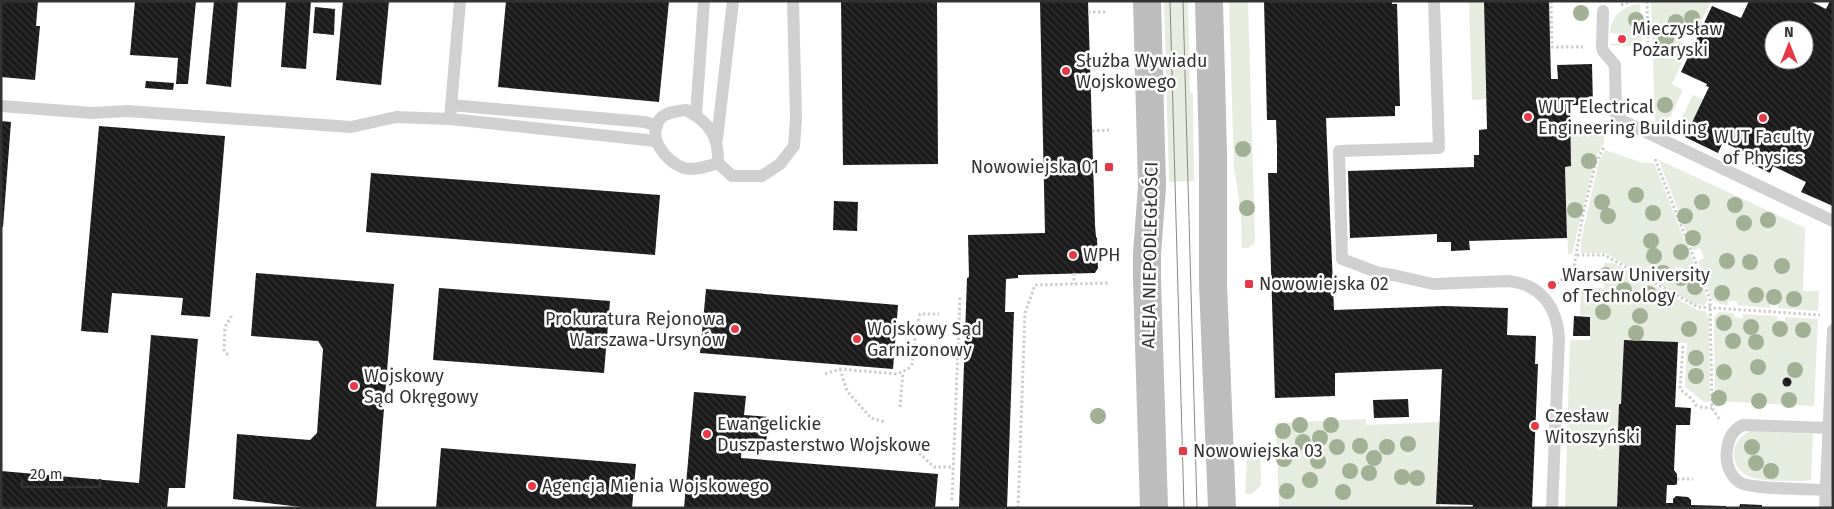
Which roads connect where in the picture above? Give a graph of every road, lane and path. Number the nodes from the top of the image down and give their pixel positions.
1 (460, 1) edge
2 (704, 1) edge
3 (732, 1) edge
4 (793, 1) edge
5 (1147, 1) edge
6 (1209, 1) edge
7 (1434, 1) edge
8 (1551, 1) edge
9 (1647, 1) edge
10 (1603, 11) dead end
11 (1088, 12) dead end
12 (1108, 12) dead end
13 (1648, 42) dead end
14 (1602, 47) junction
15 (451, 105) junction
16 (1, 106) edge
17 (696, 116) junction
18 (450, 119) junction
19 (657, 126) junction
20 (1110, 130) dead end
21 (1092, 131) dead end
22 (717, 139) junction
23 (656, 141) junction
24 (1604, 147) dead end
25 (1655, 159) dead end
26 (718, 164) junction
27 (1833, 220) edge
28 (1577, 255) junction
29 (1074, 273) dead end
30 (1109, 283) dead end
31 (1074, 284) junction
32 (960, 298) dead end
33 (1544, 298) junction
34 (1712, 308) junction
35 (939, 314) dead end
36 (232, 315) dead end
37 (1818, 315) dead end
38 (1833, 330) edge
39 (1683, 346) dead end
40 (228, 354) dead end
41 (840, 369) junction
42 (903, 372) junction
43 (825, 374) dead end
44 (900, 407) dead end
45 (885, 422) dead end
46 (1828, 428) junction
47 (919, 454) dead end
48 (953, 467) junction
49 (1677, 479) dead end
50 (1693, 479) dead end
51 (1826, 490) junction
52 (952, 500) dead end
53 (1018, 508) edge
54 (1154, 508) edge
55 (1222, 508) edge
56 (1552, 508) edge
57 (1825, 508) edge

1 - 15 lane
2 - 17 lane
3 - 22 lane
4 - 26 lane
5 - 54 main road, ALEJA NIEPODLEGŁOŚCI
6 - 55 main road
7 - 33 lane
8 - 14 path
9 - 13 path
10 - 14 lane
11 - 12 path
14 - 27 lane
15 - 18 lane
15 - 19 lane
16 - 18 lane
17 - 19 lane
17 - 22 lane
18 - 23 lane
19 - 23 lane
20 - 21 path
22 - 26 lane
23 - 26 lane
24 - 28 path
25 - 34 path
28 - 33 path
28 - 34 path
29 - 31 path
30 - 31 path
31 - 53 path
32 - 48 path
33 - 56 lane
34 - 37 path
34 - 39 path
35 - 42 path
36 - 40 path
38 - 46 lane
41 - 42 path
41 - 43 path
41 - 45 path
42 - 44 path
46 - 51 lane
46 - 51 lane
47 - 48 path
48 - 52 path
49 - 50 path
51 - 57 lane

